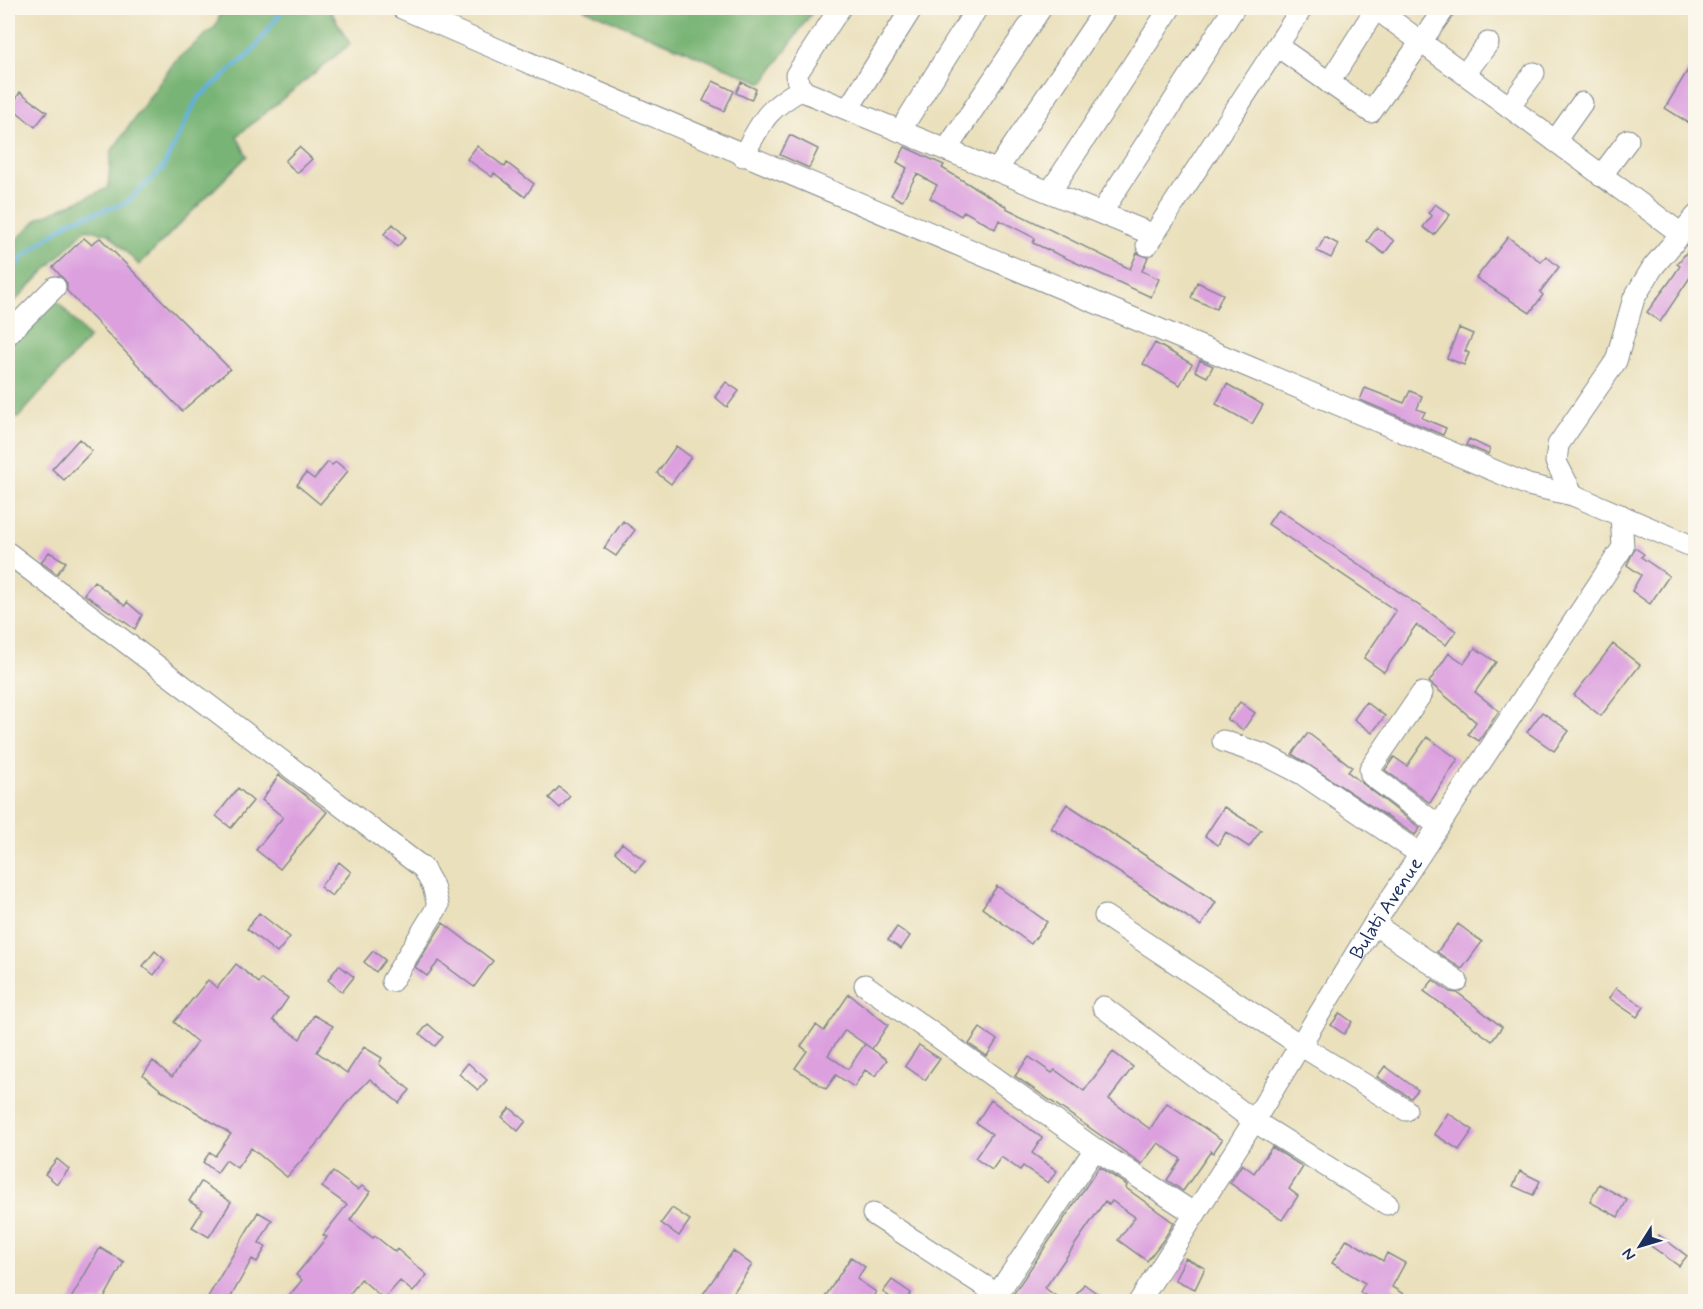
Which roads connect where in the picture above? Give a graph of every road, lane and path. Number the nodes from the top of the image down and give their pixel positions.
1 (402, 8) edge
2 (840, 8) edge
3 (912, 8) edge
4 (976, 8) edge
5 (1041, 8) edge
6 (1106, 8) edge
7 (1170, 8) edge
8 (1234, 8) edge
9 (1302, 8) edge
10 (1376, 8) edge
11 (1445, 8) edge
12 (1420, 41) junction
13 (1488, 42) dead end
14 (1277, 46) junction
15 (1534, 73) dead end
16 (1465, 75) junction
17 (1329, 82) junction
18 (802, 89) junction
19 (1582, 103) dead end
20 (1509, 107) junction
21 (848, 109) junction
22 (900, 130) junction
23 (1628, 140) dead end
24 (1555, 141) junction
25 (946, 150) junction
26 (743, 156) junction
27 (997, 170) junction
28 (1601, 176) junction
29 (1050, 192) junction
30 (1101, 213) junction
31 (1695, 216) edge
32 (1680, 233) junction
33 (54, 287) dead end
34 (8, 334) edge
35 (1573, 495) junction
36 (1621, 515) junction
37 (1695, 548) edge
38 (8, 553) edge
39 (1422, 693) dead end
40 (1223, 741) dead end
41 (1439, 826) junction
42 (1420, 854) junction
43 (1105, 916) dead end
44 (1374, 924) junction
45 (392, 981) dead end
46 (1457, 981) dead end
47 (865, 985) dead end
48 (1103, 1007) dead end
49 (1300, 1045) junction
50 (1406, 1110) dead end
51 (1254, 1121) junction
52 (1095, 1149) junction
53 (1388, 1204) dead end
54 (873, 1214) dead end
55 (1195, 1214) junction
56 (994, 1298) edge
57 (1139, 1302) edge

1 - 26 street
2 - 18 street
3 - 21 street
4 - 22 street
5 - 25 street
6 - 27 street
7 - 29 street
8 - 30 street
9 - 14 street
10 - 12 street
10 - 17 street
11 - 12 street
12 - 16 street
12 - 17 street
13 - 16 street
14 - 17 street
14 - 30 street
15 - 20 street
16 - 20 street
18 - 21 street
18 - 26 street
19 - 24 street
20 - 24 street
21 - 22 street
22 - 25 street
23 - 28 street
24 - 28 street
25 - 27 street
26 - 35 street
27 - 29 street
28 - 32 street
29 - 30 street
31 - 32 street
32 - 35 street
33 - 34 street
35 - 36 street
36 - 37 street
36 - 41 street, Bulati Avenue
38 - 45 street
39 - 41 street
40 - 42 street
41 - 42 street, Bulati Avenue
42 - 44 street, Bulati Avenue
43 - 49 street
44 - 46 street
44 - 49 street, Bulati Avenue
47 - 52 street
48 - 51 street
49 - 50 street
49 - 51 street, Bulati Avenue
51 - 53 street
51 - 55 street, Bulati Avenue
52 - 55 street
52 - 56 street
54 - 56 street
55 - 57 street, Bulati Avenue

